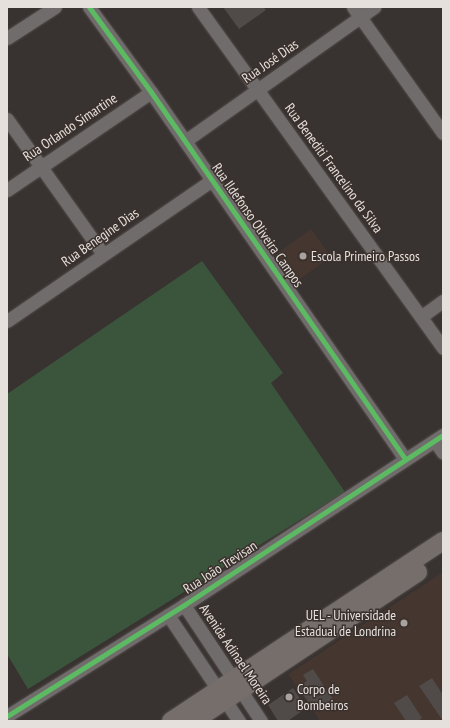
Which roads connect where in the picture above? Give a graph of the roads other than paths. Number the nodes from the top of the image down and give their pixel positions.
1 (55, 7) edge
2 (89, 7) edge
3 (198, 7) edge
4 (374, 7) edge
5 (357, 12) edge
6 (7, 38) edge
7 (258, 90) junction
8 (151, 92) junction
9 (7, 119) edge
10 (443, 133) edge
11 (185, 140) junction
12 (41, 166) junction
13 (212, 180) junction
14 (7, 190) edge
15 (102, 254) junction
16 (443, 301) edge
17 (422, 316) junction
18 (7, 321) edge
19 (443, 348) edge
20 (439, 438) edge
21 (443, 453) edge
22 (405, 459) junction
23 (443, 541) edge
24 (443, 555) edge
25 (184, 605) junction
26 (168, 615) junction
27 (236, 685) junction
28 (222, 695) junction
29 (7, 716) edge
30 (171, 721) edge
31 (194, 721) edge
32 (239, 721) edge
33 (261, 721) edge

1 - 6 street
2 - 8 street, Rua Ildefonso Oliveira Campos
3 - 7 street, Rua Benediti Francelino da Silva
4 - 5 street, Rua José Dias
5 - 7 street, Rua José Dias
5 - 10 street
7 - 11 street, Rua José Dias
7 - 17 street, Rua Benediti Francelino da Silva
8 - 11 street, Rua Ildefonso Oliveira Campos
8 - 12 street, Rua Orlando Simartine
9 - 12 street
11 - 13 street, Rua Ildefonso Oliveira Campos
12 - 14 street, Rua Orlando Simartine
12 - 15 street
13 - 15 street, Rua Benegine Dias
13 - 22 street, Rua Ildefonso Oliveira Campos
15 - 18 street, Rua Benegine Dias
16 - 17 street
17 - 19 street, Rua Benediti Francelino da Silva
20 - 21 street
20 - 22 street, Rua João Trevisan
22 - 25 street, Rua João Trevisan
23 - 27 main road
24 - 27 main road
25 - 26 street, Rua João Trevisan
25 - 27 street, Avenida Adinael Moreira
26 - 28 street
26 - 29 street, Rua João Trevisan
27 - 28 main road
27 - 33 street, Avenida Adinael Moreira
28 - 30 main road
28 - 31 main road
28 - 32 street

